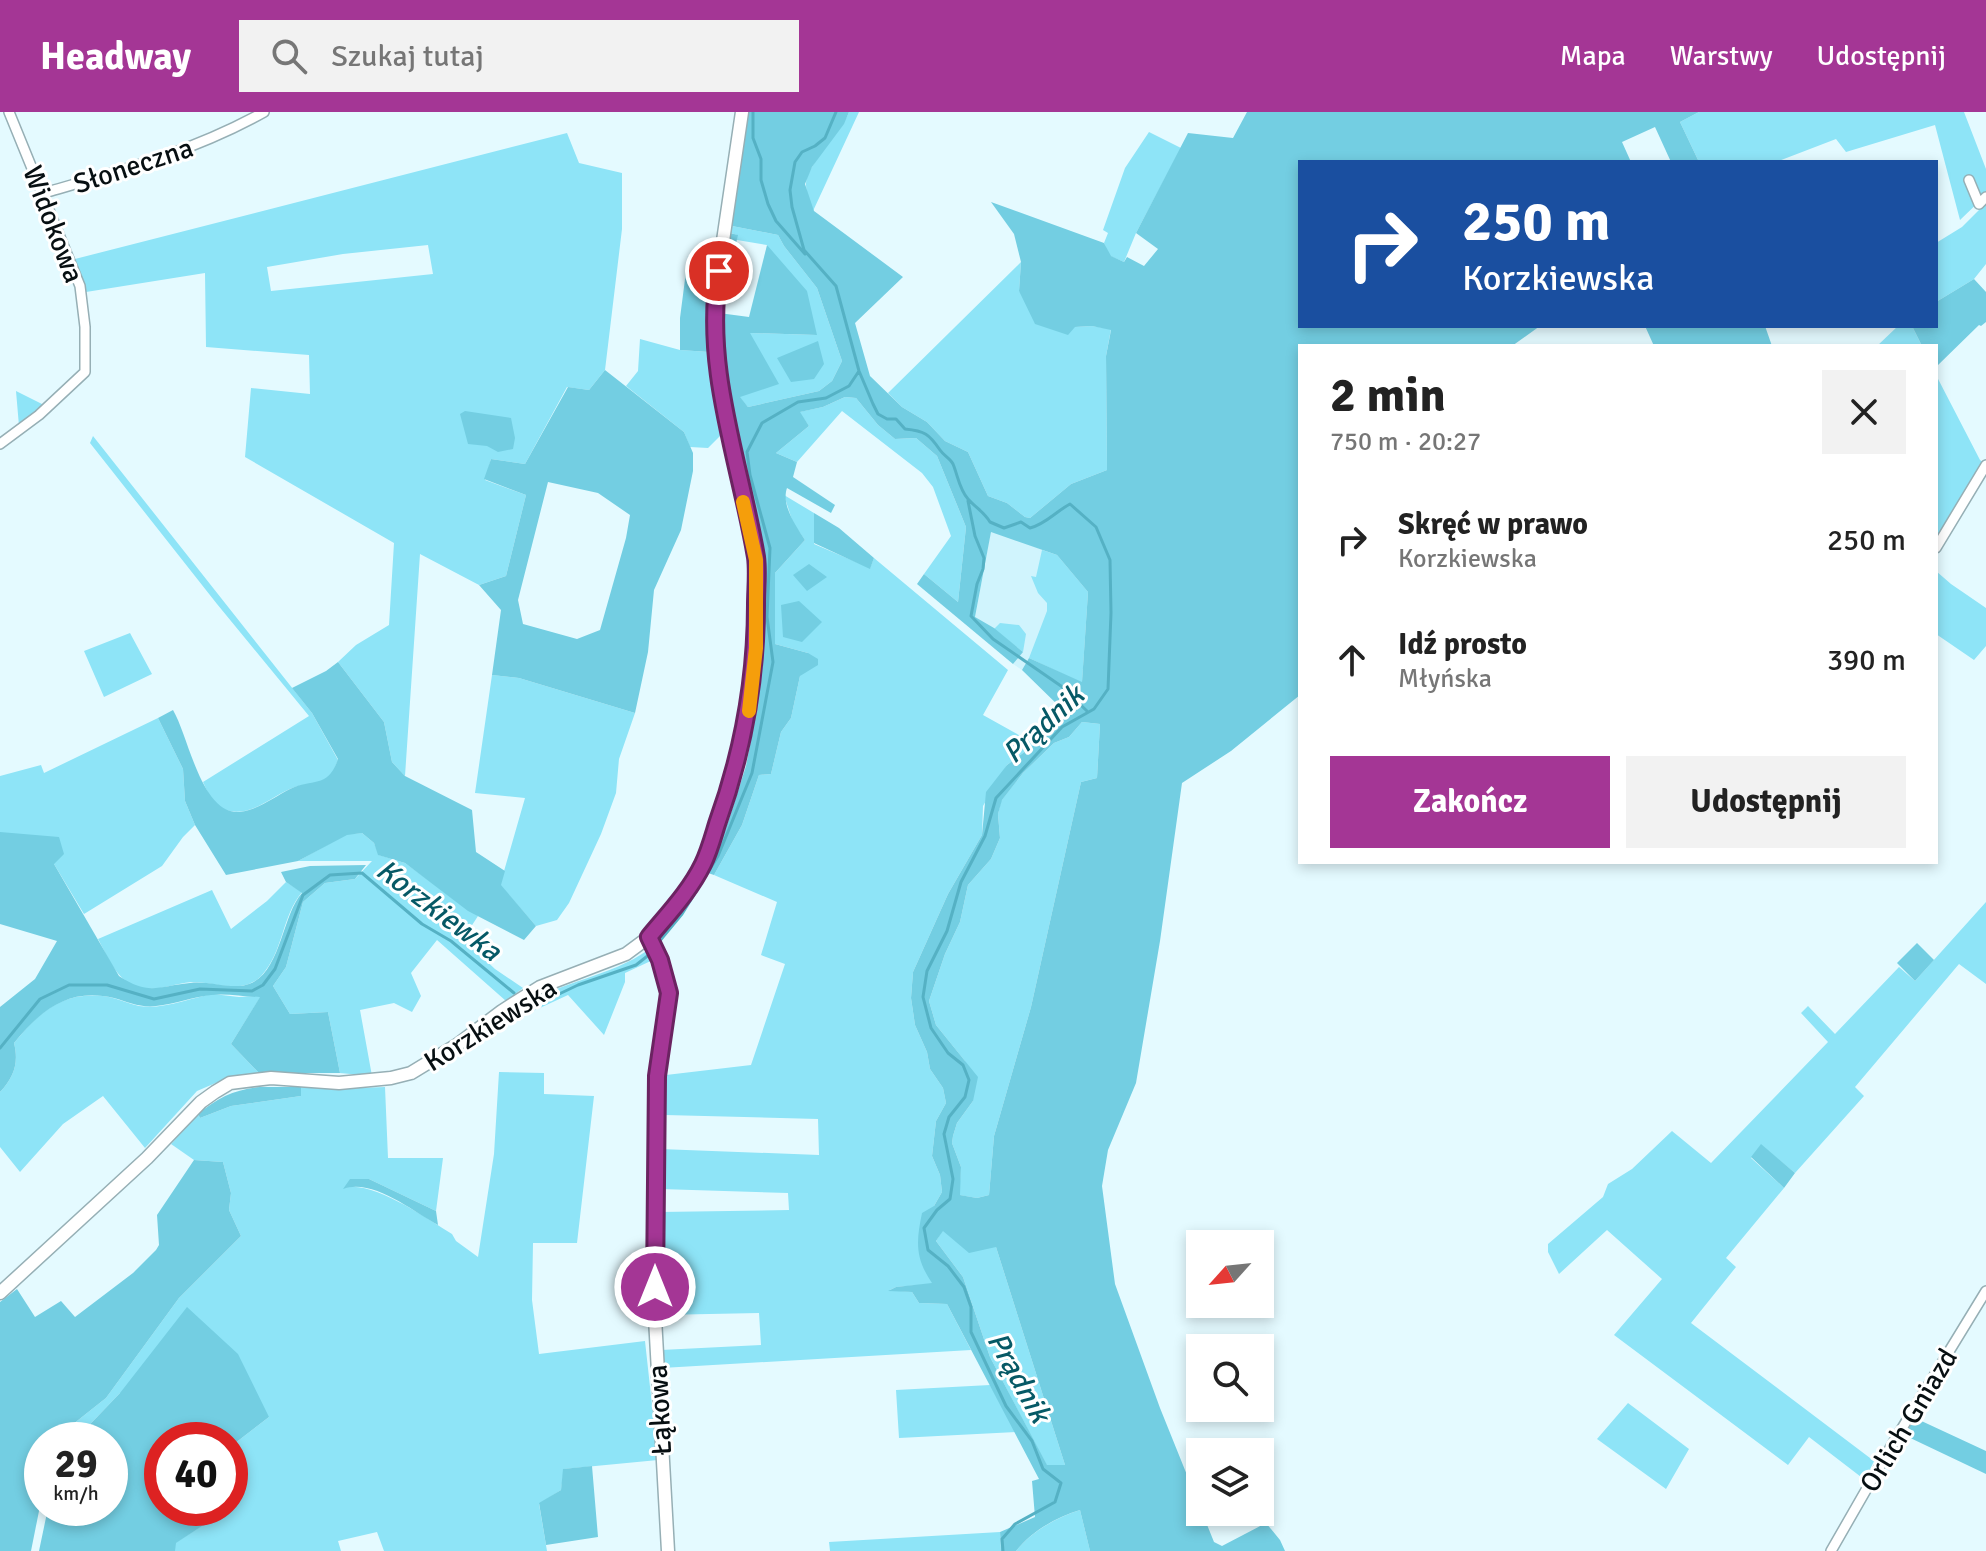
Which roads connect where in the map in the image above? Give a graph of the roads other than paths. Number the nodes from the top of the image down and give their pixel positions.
1 (9, 112) edge
2 (264, 112) edge
3 (742, 112) edge
4 (1969, 180) dead end
5 (44, 193) junction
6 (1986, 197) edge
7 (0, 444) edge
8 (1986, 465) edge
9 (1938, 545) edge
10 (649, 937) junction
11 (1986, 1291) edge
12 (0, 1293) edge
13 (668, 1551) edge
14 (1831, 1551) edge

1 - 5 street, Widokowa
2 - 5 street, Słoneczna
3 - 10 street, Korzkiewska
4 - 6 street
5 - 7 street, Widokowa
8 - 9 street
10 - 12 street, Korzkiewska
10 - 13 street, Łąkowa
11 - 14 street, Orlich Gniazd

